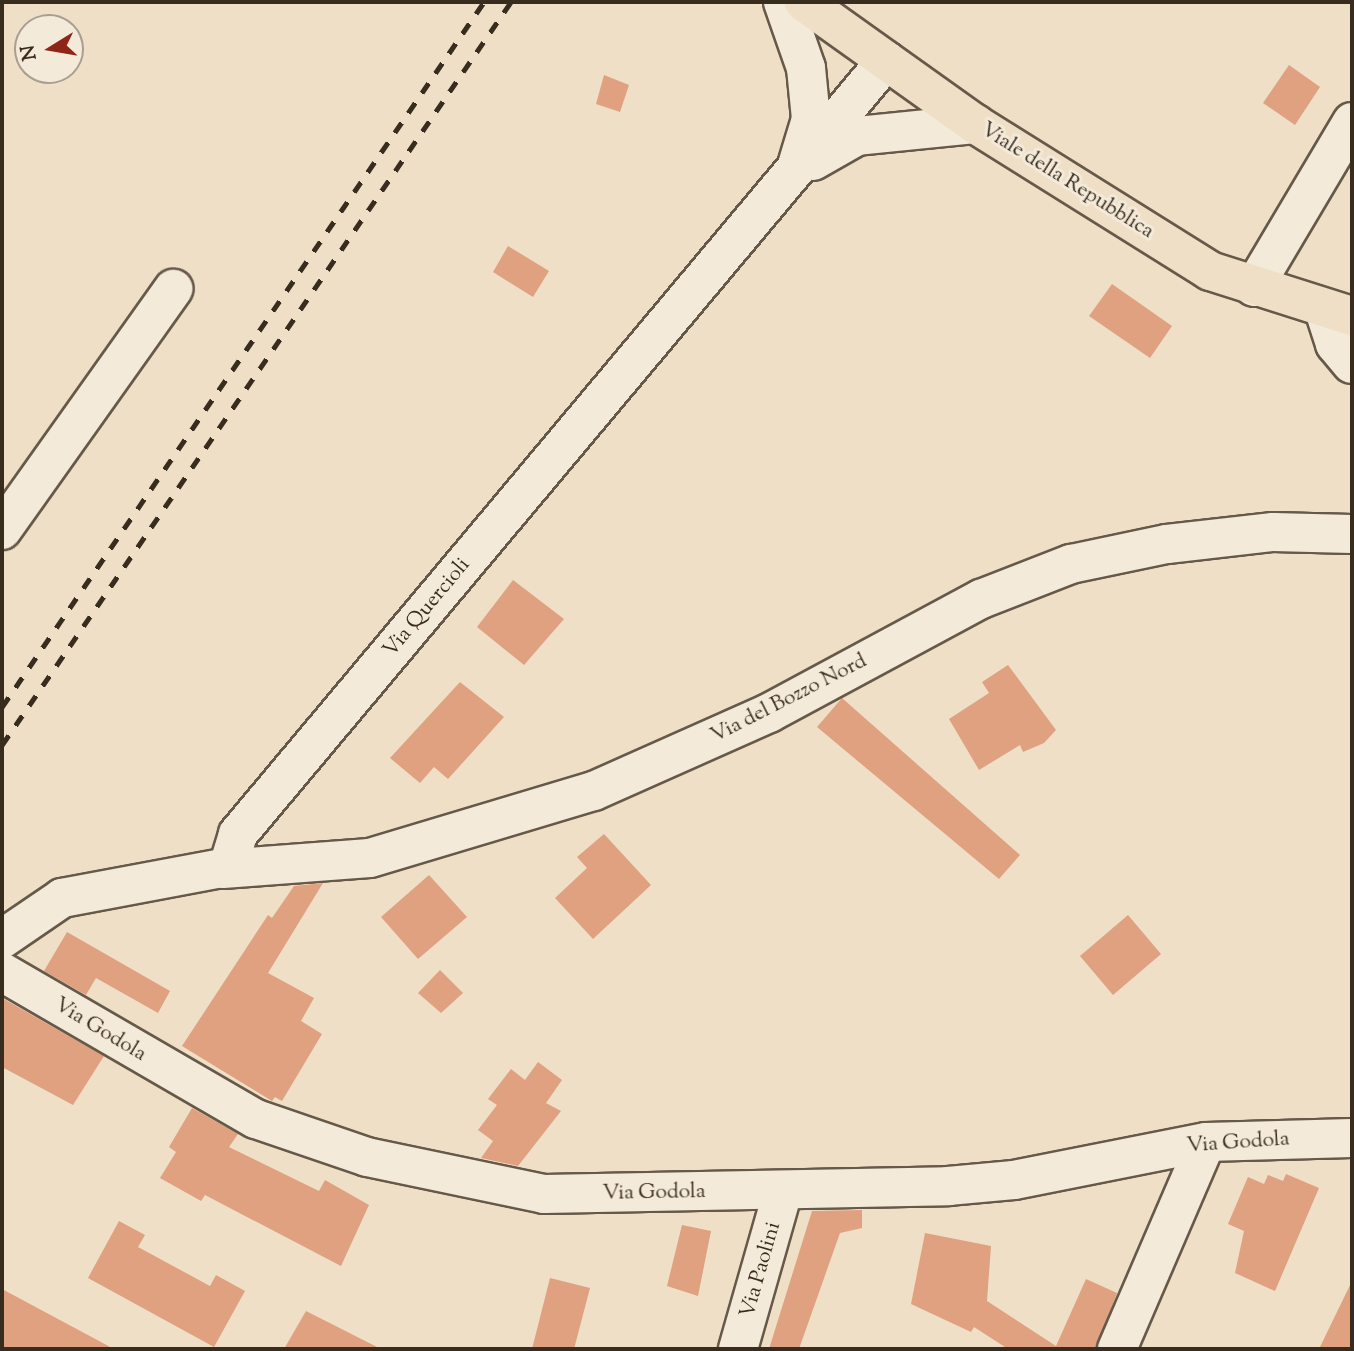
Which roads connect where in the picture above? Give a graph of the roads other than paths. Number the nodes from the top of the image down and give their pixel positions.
1 (783, 2) edge
2 (804, 2) edge
3 (886, 61) junction
4 (1352, 122) edge
5 (975, 124) junction
6 (796, 170) junction
7 (1254, 287) junction
8 (173, 289) dead end
9 (1338, 313) edge
10 (1352, 365) edge
11 (2, 530) edge
12 (1352, 534) edge
13 (223, 869) junction
14 (2, 939) edge
15 (2, 972) edge
16 (1352, 1138) edge
17 (1206, 1142) junction
18 (783, 1191) junction
19 (738, 1349) edge
20 (1117, 1349) edge

1 - 6 street
2 - 3 main road, Viale della Repubblica
3 - 5 main road, Viale della Repubblica
3 - 6 street, Via Quercioli
4 - 7 street
5 - 6 street, Via Quercioli
5 - 7 main road, Viale della Repubblica
6 - 13 street, Via Quercioli
7 - 9 main road, Viale della Repubblica
8 - 11 street
9 - 10 street
12 - 13 street, Via del Bozzo Nord
13 - 14 street
15 - 18 street, Via Godola
16 - 17 street, Via Godola
17 - 18 street, Via Godola
17 - 20 street
18 - 19 street, Via Paolini

